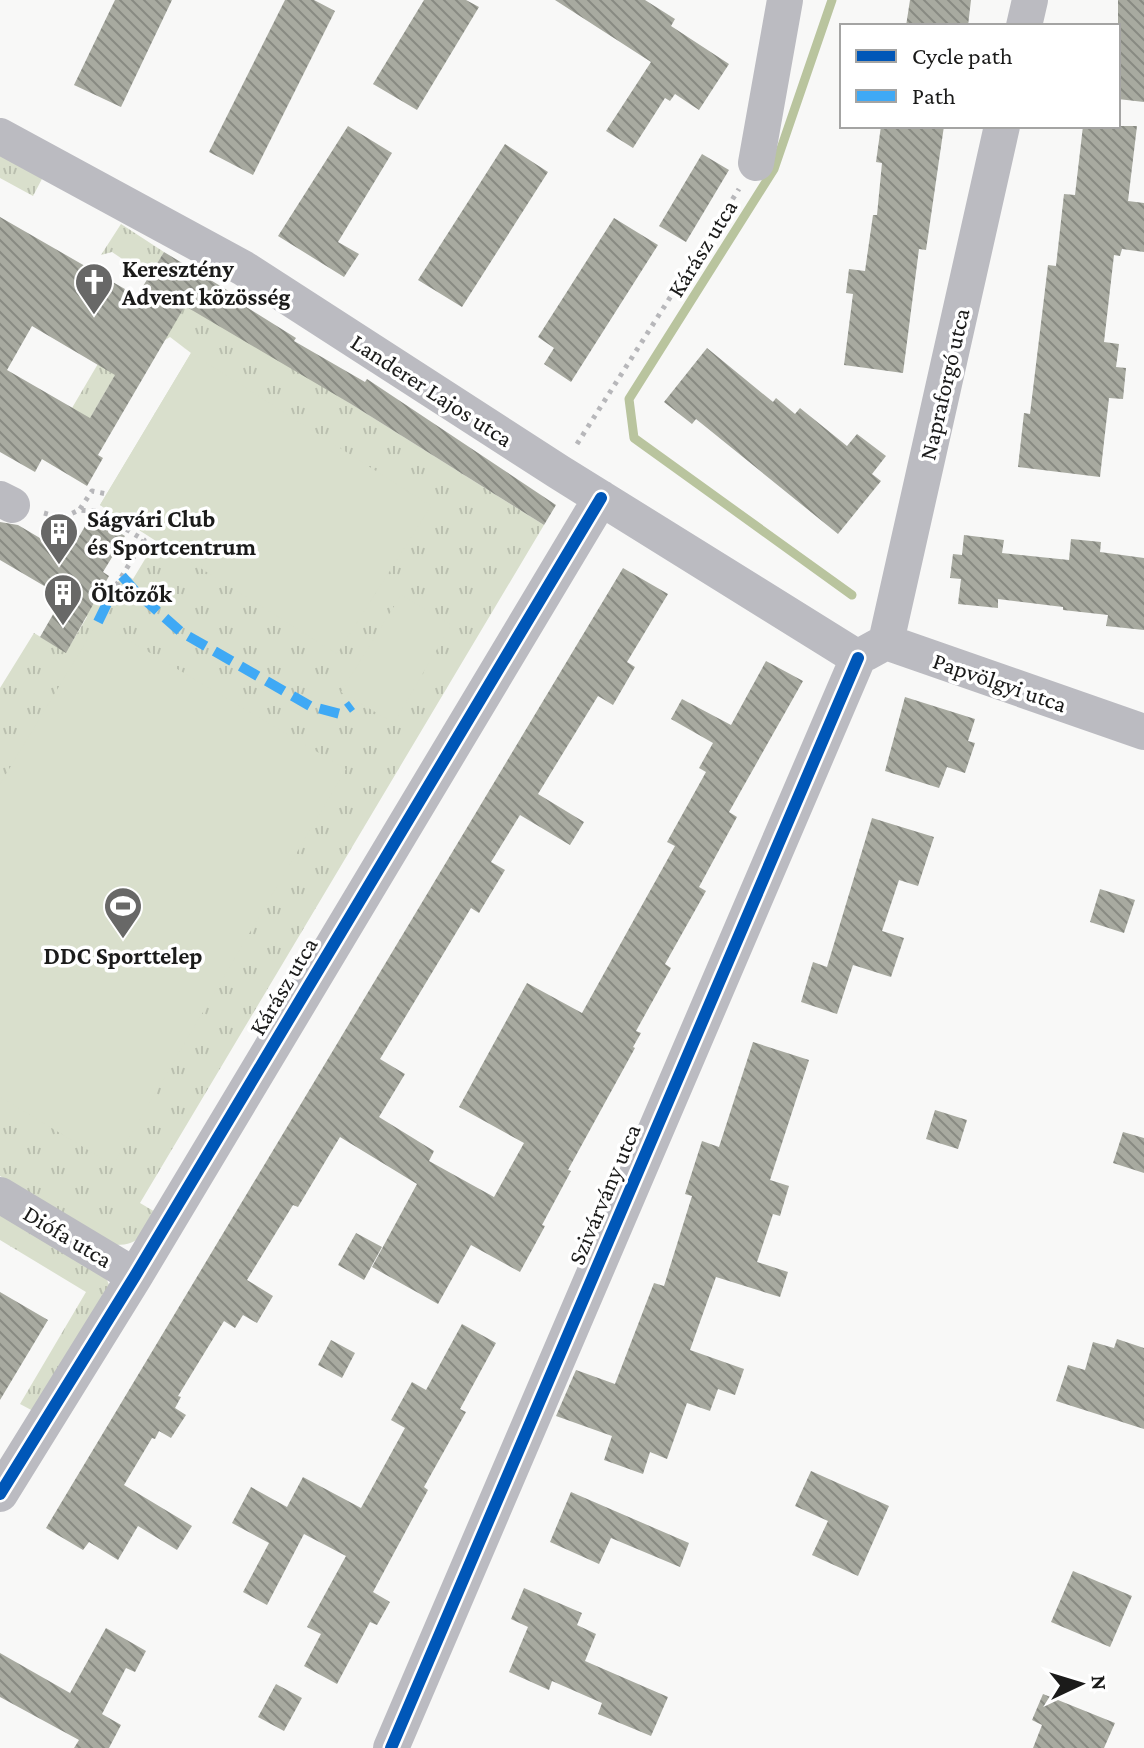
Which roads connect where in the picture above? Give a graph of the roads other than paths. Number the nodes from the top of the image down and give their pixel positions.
1 (785, 0) edge
2 (1030, 0) edge
3 (1024, 24) edge
4 (1002, 128) edge
5 (0, 136) edge
6 (756, 163) road end
7 (601, 498) junction
8 (872, 650) junction
9 (1144, 732) edge
10 (0, 1195) edge
11 (135, 1276) junction
12 (0, 1494) edge
13 (391, 1748) edge

1 - 6 street
2 - 3 street
4 - 8 street, Napraforgó utca
5 - 7 street, Landerer Lajos utca
7 - 8 street, Landerer Lajos utca
7 - 11 street, Kárász utca
8 - 9 street, Papvölgyi utca
8 - 13 street, Szivárvány utca
10 - 11 street, Diófa utca
11 - 12 street, Kárász utca

